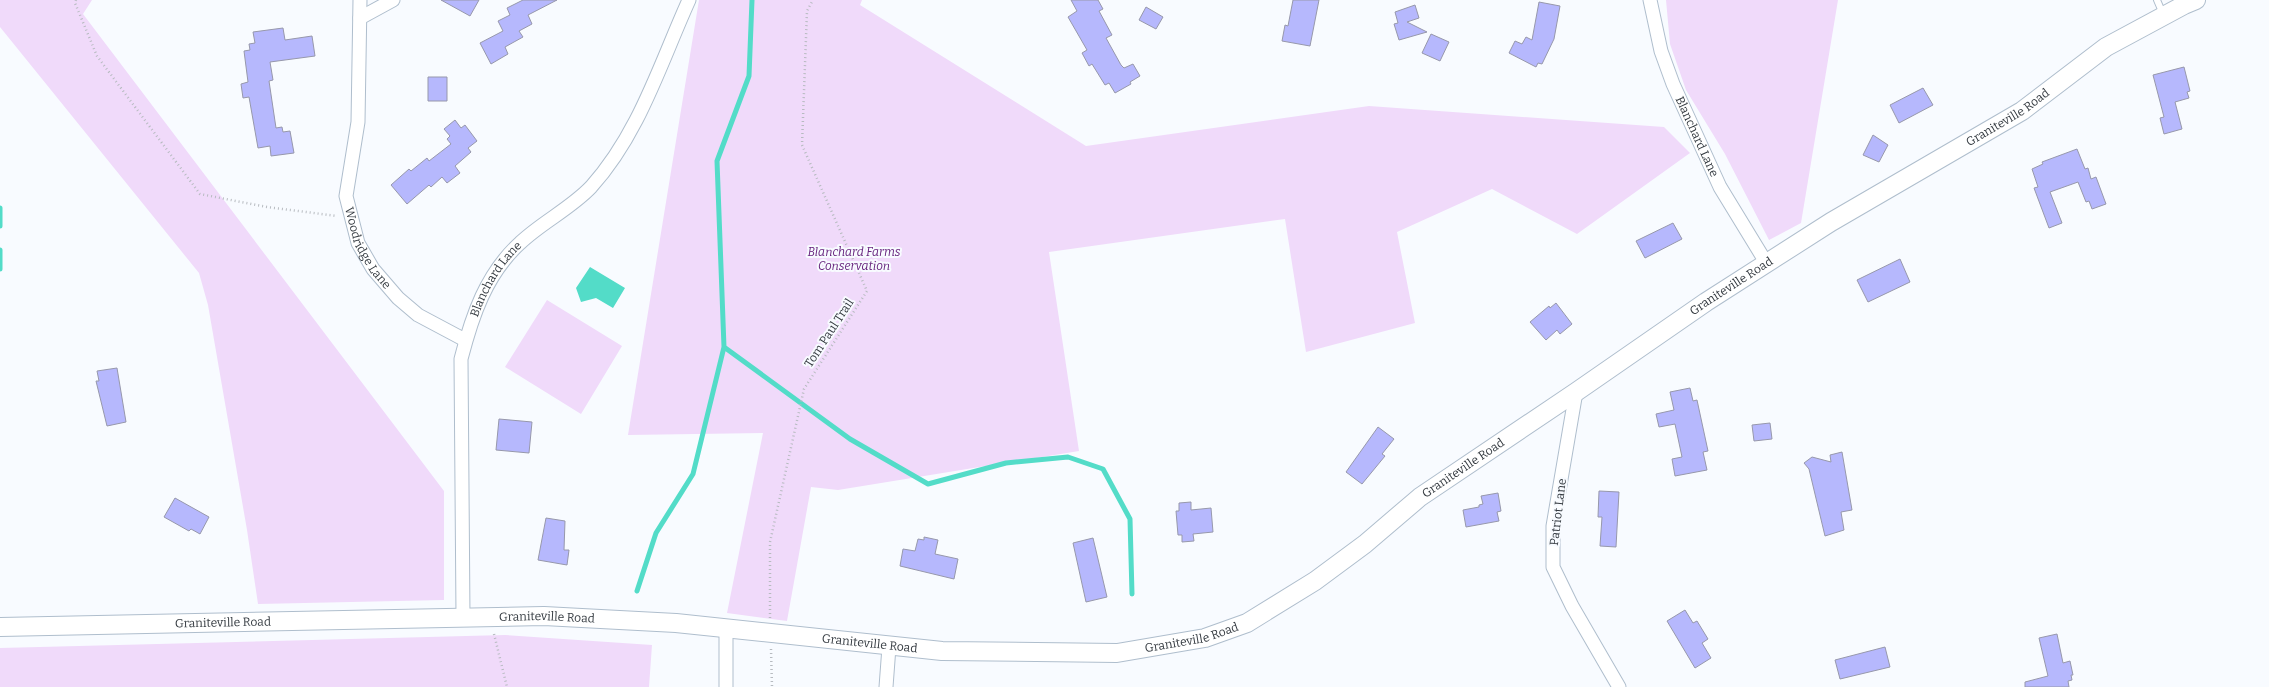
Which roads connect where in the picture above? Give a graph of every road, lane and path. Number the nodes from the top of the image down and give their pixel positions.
1 (76, 0) edge
2 (360, 0) edge
3 (393, 0) edge
4 (688, 0) edge
5 (813, 0) edge
6 (1650, 0) edge
7 (2196, 0) edge
8 (2160, 8) edge
9 (360, 18) junction
10 (350, 217) junction
11 (1767, 264) junction
12 (466, 340) junction
13 (1576, 392) junction
14 (462, 616) junction
15 (490, 616) junction
16 (0, 627) edge
17 (726, 629) junction
18 (770, 632) junction
19 (889, 646) junction
20 (506, 687) edge
21 (726, 687) edge
22 (772, 687) edge
23 (886, 687) edge
24 (1619, 687) edge

1 - 10 path
2 - 9 street, Woodridge Lane
3 - 9 street
4 - 12 street, Blanchard Lane
5 - 18 path, Tom Paul Trail
6 - 11 street, Blanchard Lane
7 - 8 main road, Graniteville Road
8 - 11 main road, Graniteville Road
9 - 10 street, Woodridge Lane
10 - 12 street, Woodridge Lane
11 - 13 main road, Graniteville Road
12 - 14 street, Blanchard Lane
13 - 19 main road, Graniteville Road
13 - 24 street, Patriot Lane
14 - 15 main road, Graniteville Road
14 - 16 main road, Graniteville Road
15 - 17 main road, Graniteville Road
15 - 20 path
17 - 18 main road, Graniteville Road
17 - 21 street
18 - 19 main road, Graniteville Road
18 - 22 path, Tom Paul Trail
19 - 23 street

